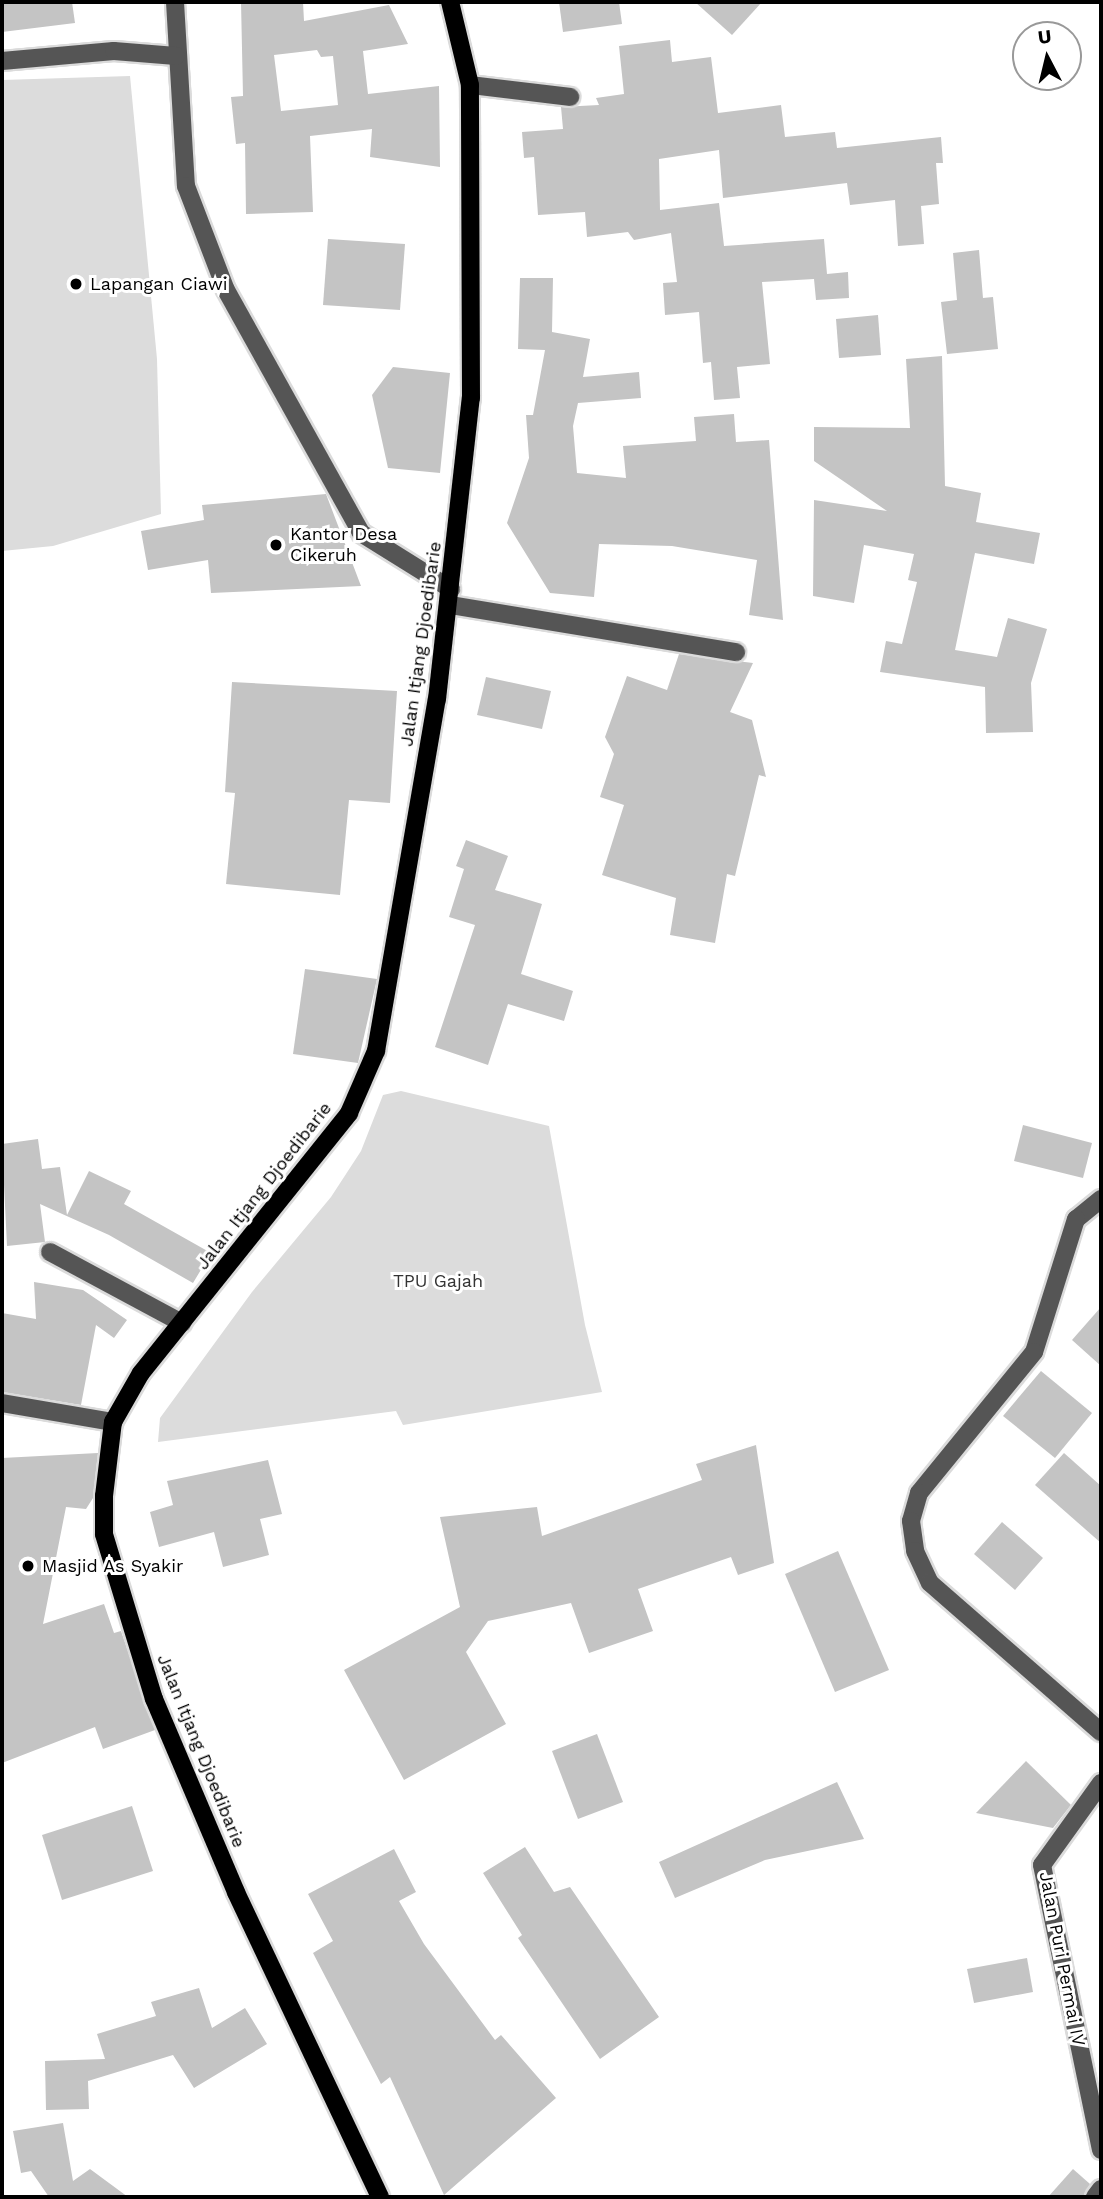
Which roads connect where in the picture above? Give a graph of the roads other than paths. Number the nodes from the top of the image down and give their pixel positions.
1 (175, 2) edge
2 (450, 2) edge
3 (176, 56) junction
4 (2, 61) edge
5 (470, 86) junction
6 (570, 97) dead end
7 (451, 597) junction
8 (736, 652) dead end
9 (1101, 1199) edge
10 (50, 1252) dead end
11 (183, 1323) junction
12 (2, 1403) edge
13 (113, 1422) junction
14 (1101, 1732) edge
15 (1101, 1783) edge
16 (1101, 2151) edge
17 (1101, 2189) edge
18 (380, 2197) edge
19 (1095, 2197) edge

1 - 3 street
2 - 5 main road, Jalan Itjang Djoedibarie
3 - 4 street
3 - 7 street
5 - 6 street
5 - 7 main road, Jalan Itjang Djoedibarie
7 - 8 street
7 - 11 main road, Jalan Itjang Djoedibarie
9 - 14 street
10 - 11 street
11 - 13 main road, Jalan Itjang Djoedibarie
12 - 13 street
13 - 18 main road, Jalan Itjang Djoedibarie
15 - 16 street, Jalan Puri Permai IV
17 - 19 street

